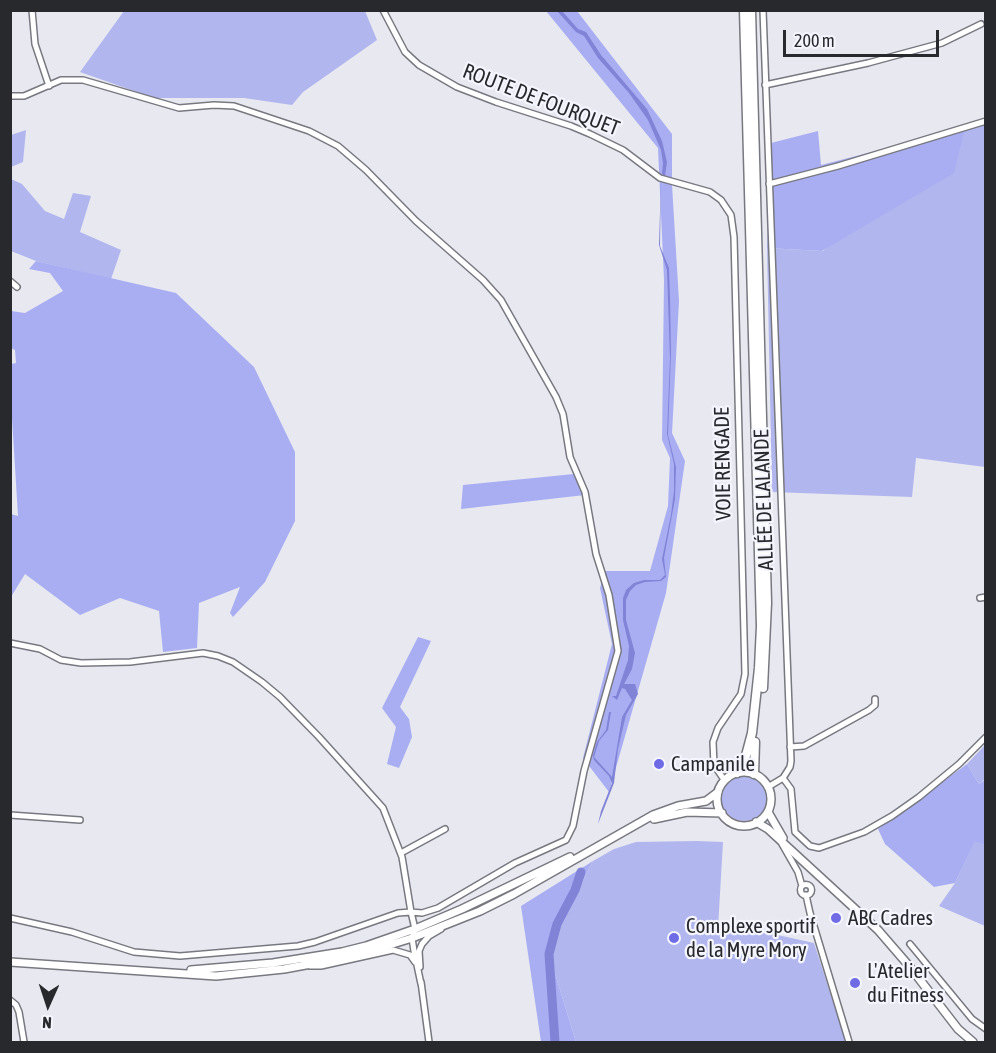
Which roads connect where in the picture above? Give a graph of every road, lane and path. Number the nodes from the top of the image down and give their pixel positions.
1 (32, 10) edge
2 (382, 10) edge
3 (744, 10) edge
4 (751, 10) edge
5 (764, 10) edge
6 (981, 24) dead end
7 (49, 86) junction
8 (765, 86) junction
9 (10, 96) edge
10 (986, 121) edge
11 (769, 184) junction
12 (710, 192) joint
13 (10, 281) edge
14 (17, 287) dead end
15 (10, 644) edge
16 (875, 699) dead end
17 (986, 737) edge
18 (790, 747) junction
19 (737, 773) junction
20 (754, 774) junction
21 (783, 778) junction
22 (724, 780) junction
23 (768, 787) junction
24 (718, 792) junction
25 (768, 812) junction
26 (722, 813) junction
27 (10, 815) edge
28 (80, 820) dead end
29 (756, 822) junction
30 (635, 825) junction
31 (445, 829) dead end
32 (780, 840) junction
33 (606, 841) junction
34 (791, 850) junction
35 (401, 853) junction
36 (411, 912) junction
37 (10, 918) edge
38 (450, 924) junction
39 (415, 929) junction
40 (412, 938) junction
41 (910, 944) dead end
42 (10, 963) edge
43 (309, 965) junction
44 (171, 972) junction
45 (421, 984) junction
46 (10, 1000) edge
47 (958, 1029) junction
48 (986, 1029) edge
49 (24, 1042) edge
50 (429, 1042) edge
51 (849, 1042) edge
52 (963, 1042) edge
53 (973, 1042) edge

1 - 7 street
2 - 12 street, ROUTE DE FOURQUET
3 - 19 highway
4 - 20 highway
5 - 8 street, ALLÉE DE LALANDE
6 - 8 street
7 - 9 street
7 - 36 street
8 - 11 street, ALLÉE DE LALANDE
10 - 11 street
11 - 18 street, ALLÉE DE LALANDE
12 - 22 street, VOIE RENGADE
13 - 14 street
15 - 35 street
16 - 18 street
17 - 21 street
18 - 21 street, ALLÉE DE LALANDE
19 - 20 main road
19 - 22 main road
20 - 23 main road
21 - 23 street
22 - 24 main road
23 - 25 main road
24 - 26 main road
24 - 30 main road
25 - 29 main road
25 - 34 main road
26 - 29 main road
26 - 30 main road
27 - 28 street
29 - 32 main road
30 - 33 main road
31 - 35 street
32 - 34 main road
32 - 51 street
33 - 38 main road
33 - 39 main road
34 - 47 main road
35 - 36 street
36 - 37 street
36 - 39 street
38 - 40 main road
38 - 45 street
39 - 40 street
39 - 44 main road
40 - 43 main road
40 - 45 street
41 - 48 street
42 - 44 main road
43 - 44 main road
43 - 45 street
45 - 50 street
46 - 49 street
47 - 52 main road
47 - 53 main road

